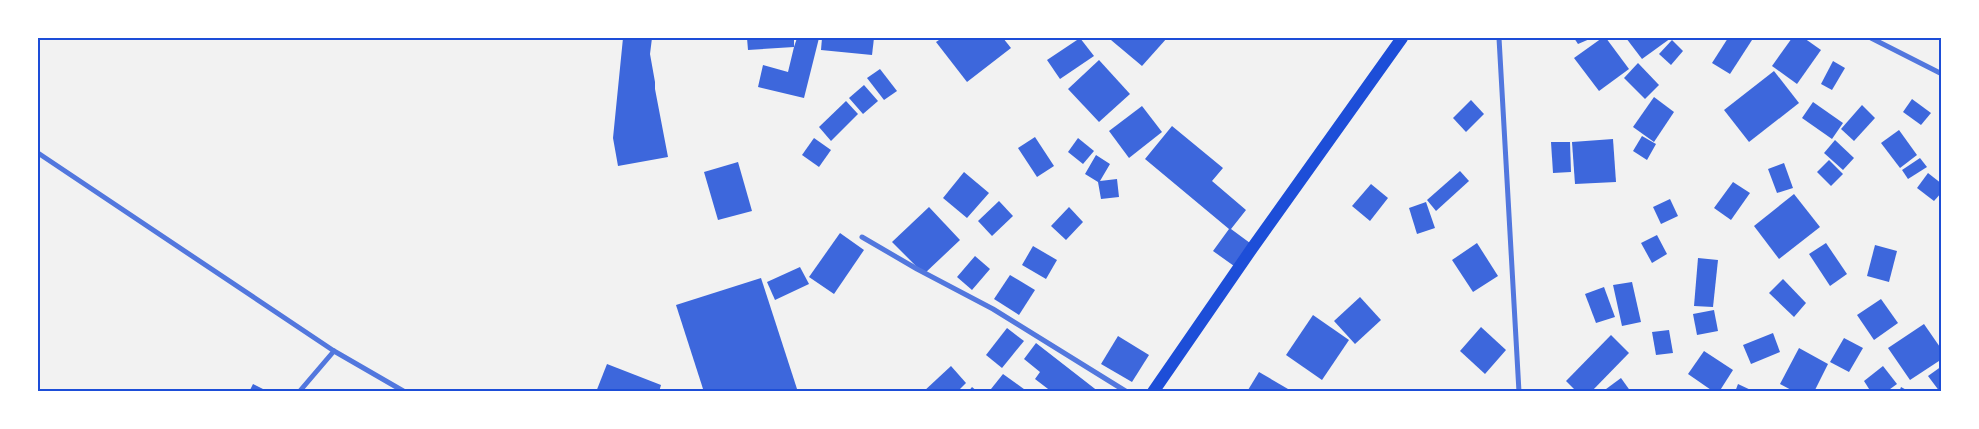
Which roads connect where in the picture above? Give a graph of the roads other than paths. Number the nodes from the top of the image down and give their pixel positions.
1 (1402, 38) edge
2 (1499, 38) edge
3 (1871, 38) edge
4 (1942, 74) edge
5 (38, 153) edge
6 (862, 237) dead end
7 (334, 351) junction
8 (299, 392) edge
9 (405, 392) edge
10 (1127, 392) edge
11 (1153, 392) edge
12 (1519, 392) edge

1 - 11 main road
2 - 12 street
3 - 4 street
5 - 7 street
6 - 10 street
7 - 8 street
7 - 9 street

